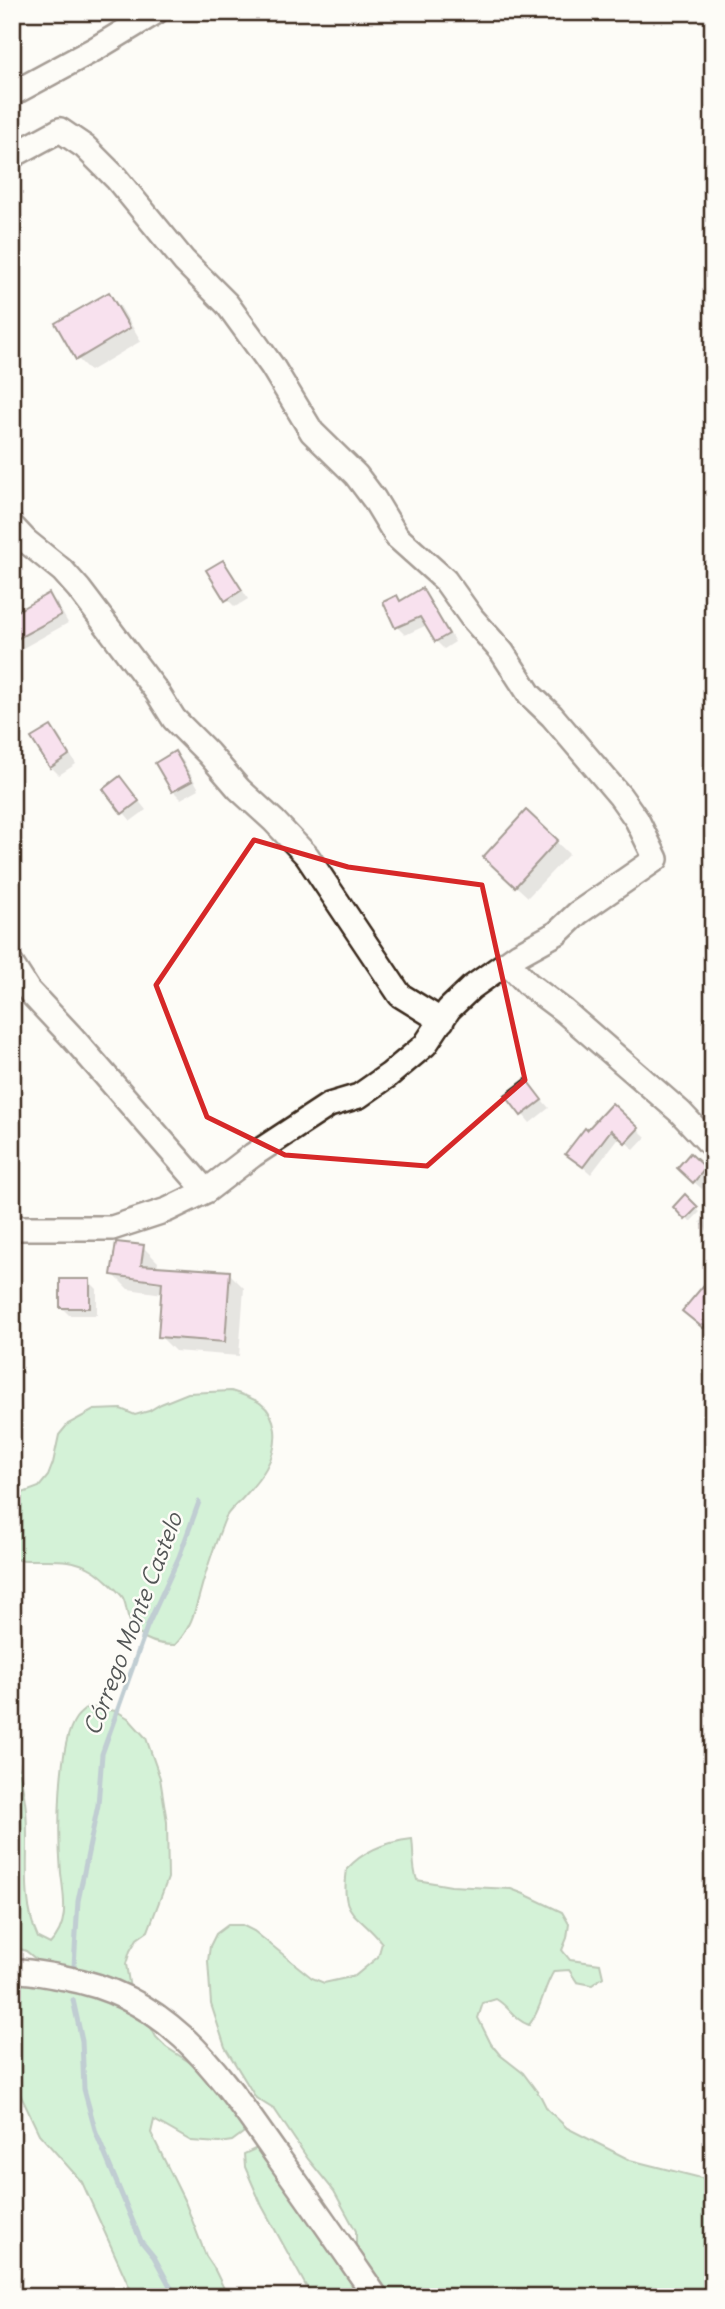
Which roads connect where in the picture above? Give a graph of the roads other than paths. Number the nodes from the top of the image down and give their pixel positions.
1 (156, 12) edge
2 (12, 94) edge
3 (12, 156) edge
4 (12, 526) edge
5 (508, 962) junction
6 (12, 965) edge
7 (442, 1021) junction
8 (713, 1147) edge
9 (206, 1191) junction
10 (12, 1228) edge
11 (12, 1971) edge
12 (376, 2297) edge

1 - 2 street
3 - 5 street
4 - 7 street
5 - 7 street
5 - 8 street
6 - 9 street
7 - 9 street
9 - 10 street
11 - 12 street

